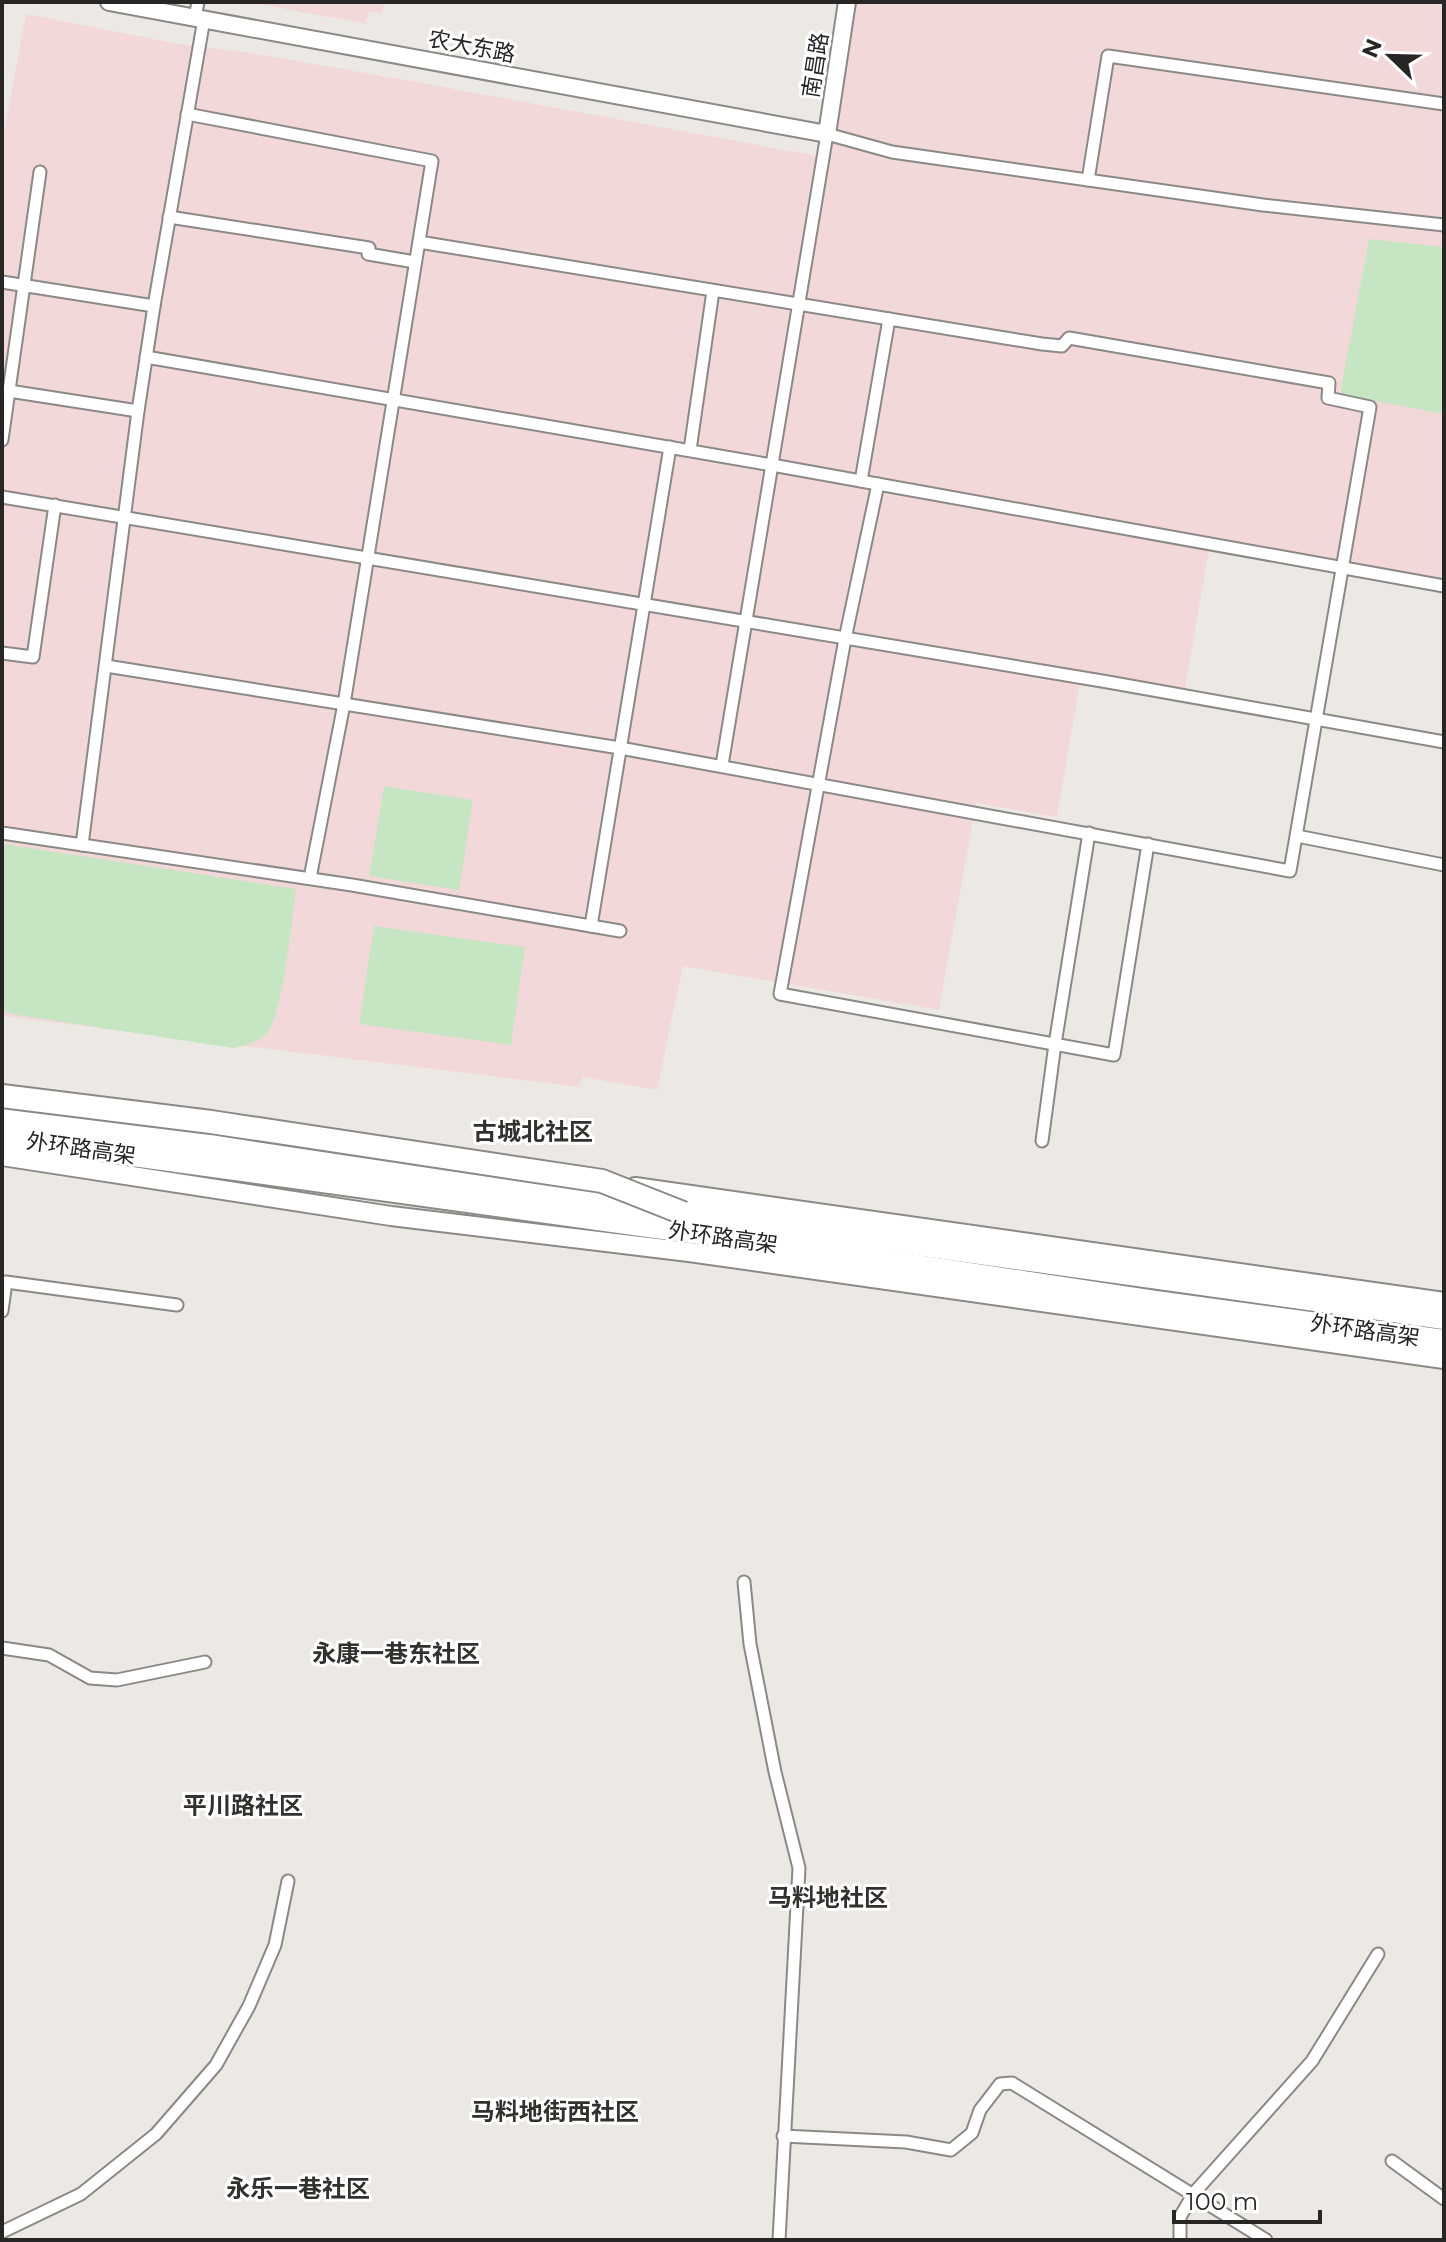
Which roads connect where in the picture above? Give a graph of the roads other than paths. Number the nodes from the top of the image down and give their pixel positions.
1 (109, 2) edge
2 (847, 2) edge
3 (199, 13) edge
4 (1444, 104) edge
5 (187, 114) junction
6 (827, 134) junction
7 (40, 172) dead end
8 (1088, 180) junction
9 (169, 217) junction
10 (1444, 225) edge
11 (419, 242) junction
12 (415, 262) junction
13 (2, 282) edge
14 (24, 285) junction
15 (713, 291) junction
16 (798, 305) junction
17 (154, 306) junction
18 (889, 319) junction
19 (146, 357) junction
20 (9, 391) junction
21 (394, 399) junction
22 (138, 411) junction
23 (2, 440) edge
24 (670, 447) junction
25 (690, 450) junction
26 (772, 465) junction
27 (861, 481) junction
28 (878, 484) junction
29 (2, 497) edge
30 (55, 505) junction
31 (125, 517) junction
32 (368, 558) junction
33 (1343, 567) junction
34 (1444, 586) edge
35 (644, 604) junction
36 (746, 622) junction
37 (845, 639) junction
38 (2, 653) edge
39 (106, 666) junction
40 (344, 704) junction
41 (1316, 718) junction
42 (1444, 742) edge
43 (620, 748) junction
44 (722, 765) junction
45 (818, 784) junction
46 (2, 833) edge
47 (1089, 833) junction
48 (1297, 836) junction
49 (1148, 844) junction
50 (82, 845) junction
51 (1444, 865) edge
52 (310, 878) junction
53 (591, 926) junction
54 (620, 931) dead end
55 (1055, 1044) junction
56 (2, 1096) edge
57 (2, 1105) edge
58 (2, 1116) edge
59 (2, 1137) edge
60 (1042, 1141) dead end
61 (2, 1156) edge
62 (683, 1213) junction
63 (1444, 1302) edge
64 (177, 1305) dead end
65 (2, 1311) edge
66 (1444, 1318) edge
67 (1326, 1325) junction
68 (1444, 1341) edge
69 (1444, 1357) edge
70 (744, 1582) dead end
71 (2, 1648) edge
72 (205, 1662) dead end
73 (288, 1881) dead end
74 (1378, 1954) dead end
75 (783, 2136) junction
76 (1392, 2161) dead end
77 (1194, 2193) junction
78 (1444, 2199) edge
79 (2, 2232) edge
80 (779, 2240) edge
81 (1180, 2240) edge
82 (1266, 2240) edge

1 - 3 main road, 农大东路
2 - 6 main road, 南昌路
3 - 5 street
3 - 6 main road, 农大东路
4 - 8 street
5 - 9 street
5 - 11 street
6 - 8 street
6 - 16 street
7 - 14 street
8 - 10 street
9 - 12 street
9 - 17 street
11 - 12 street
11 - 15 street
12 - 21 street
13 - 14 street
14 - 17 street
14 - 20 street
15 - 16 street
15 - 25 street
16 - 18 street
16 - 26 street
17 - 19 street
18 - 27 street
18 - 33 street
19 - 21 street
19 - 22 street
20 - 22 street
20 - 23 street
21 - 24 street
21 - 32 street
22 - 31 street
24 - 25 street
24 - 35 street
25 - 26 street
26 - 27 street
26 - 36 street
27 - 28 street
28 - 33 street
28 - 37 street
29 - 30 street
30 - 31 street
30 - 38 street
31 - 32 street
31 - 39 street
32 - 35 street
32 - 40 street
33 - 34 street
33 - 41 street
35 - 36 street
35 - 43 street
36 - 37 street
36 - 44 street
37 - 41 street
37 - 45 street
39 - 40 street
39 - 50 street
40 - 43 street
40 - 52 street
41 - 42 street
41 - 48 street
43 - 44 street
43 - 53 street
44 - 45 street
45 - 47 street
45 - 55 street
46 - 50 street
47 - 49 street
47 - 55 street
48 - 49 street
48 - 51 street
49 - 55 street
50 - 52 street
52 - 53 street
53 - 54 street
55 - 60 street
56 - 62 highway, bridge
57 - 63 main road
58 - 62 highway, 外环路高架, bridge
59 - 67 highway, 外环路高架
61 - 69 main road
62 - 66 highway, 外环路高架
64 - 65 street
67 - 68 highway, 外环路高架
67 - 69 highway
70 - 75 street
71 - 72 street
73 - 79 street
74 - 77 street
75 - 77 street
75 - 80 street
76 - 78 street
77 - 81 street
77 - 82 street

